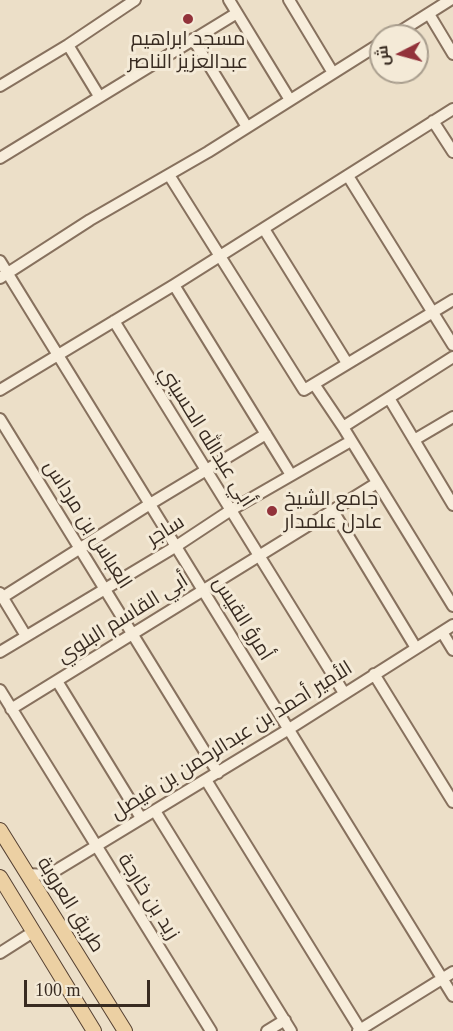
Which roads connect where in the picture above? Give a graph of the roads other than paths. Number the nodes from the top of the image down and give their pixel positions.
1 (135, 0) edge
2 (229, 0) edge
3 (290, 0) edge
4 (450, 0) edge
5 (119, 4) edge
6 (237, 13) junction
7 (429, 14) junction
8 (413, 24) edge
9 (193, 39) junction
10 (68, 45) junction
11 (369, 51) edge
12 (453, 54) edge
13 (333, 73) junction
14 (0, 86) edge
15 (99, 96) junction
16 (290, 100) junction
17 (453, 109) edge
18 (434, 121) junction
19 (247, 127) junction
20 (453, 152) edge
21 (0, 158) edge
22 (169, 175) junction
23 (348, 176) junction
24 (264, 229) junction
25 (220, 255) junction
26 (0, 261) edge
27 (4, 276) edge
28 (174, 285) junction
29 (453, 300) edge
30 (433, 312) junction
31 (114, 321) junction
32 (453, 345) edge
33 (57, 356) junction
34 (453, 357) edge
35 (347, 363) junction
36 (309, 387) junction
37 (0, 390) edge
38 (389, 398) junction
39 (453, 417) edge
40 (0, 419) edge
41 (343, 427) junction
42 (266, 434) junction
43 (414, 440) junction
44 (351, 441) junction
45 (206, 470) junction
46 (291, 475) junction
47 (376, 483) junction
48 (150, 504) junction
49 (453, 505) edge
50 (231, 510) junction
51 (333, 511) junction
52 (175, 546) junction
53 (80, 548) junction
54 (258, 556) junction
55 (105, 588) junction
56 (203, 591) junction
57 (1, 595) edge
58 (453, 606) edge
59 (453, 625) edge
60 (442, 632) junction
61 (133, 633) junction
62 (26, 636) junction
63 (416, 648) junction
64 (453, 650) edge
65 (0, 652) edge
66 (374, 674) junction
67 (57, 681) junction
68 (0, 690) edge
69 (344, 693) junction
70 (11, 709) junction
71 (289, 729) junction
72 (218, 773) junction
73 (206, 780) junction
74 (453, 802) edge
75 (154, 811) junction
76 (141, 819) junction
77 (0, 830) edge
78 (96, 847) junction
79 (27, 874) junction
80 (0, 877) edge
81 (33, 932) junction
82 (0, 952) edge
83 (453, 972) edge
84 (442, 978) junction
85 (453, 996) edge
86 (285, 1020) junction
87 (360, 1030) edge
88 (94, 1031) edge
89 (125, 1031) edge
90 (211, 1031) edge
91 (267, 1031) edge
92 (291, 1031) edge

1 - 5 street
2 - 6 street
3 - 13 street
4 - 7 street
5 - 10 street
6 - 9 street
6 - 16 street
7 - 8 street
7 - 12 street
9 - 15 street
9 - 19 street
10 - 14 street
10 - 15 street
11 - 13 street
13 - 16 street
15 - 21 street
16 - 19 street
17 - 18 street
18 - 20 street
18 - 23 street
19 - 22 street
22 - 25 street
22 - 27 street
23 - 24 street
23 - 30 street
24 - 25 street
24 - 35 street
25 - 28 street
25 - 36 street
26 - 27 street, أمرؤ القيس
27 - 33 street, أمرؤ القيس
28 - 31 street
28 - 42 street
29 - 30 street
30 - 32 street
30 - 35 street
31 - 33 street
31 - 45 street, أبي عبدالله الحسيني
33 - 37 street
33 - 48 street, أمرؤ القيس
34 - 38 street
35 - 36 street
36 - 41 street
38 - 41 street
38 - 43 street
39 - 43 street
40 - 53 street, العباس بن مرداس
41 - 44 street
42 - 45 street
42 - 46 street
43 - 49 street
44 - 46 street, ساجر
44 - 47 street
45 - 48 street
45 - 50 street, أبي عبدالله الحسيني
46 - 50 street, ساجر
47 - 51 street, أبي القاسم البلوي
47 - 58 street
48 - 52 street, أمرؤ القيس
48 - 53 street
50 - 52 street, ساجر
50 - 54 street, أبي عبدالله الحسيني
51 - 54 street, أبي القاسم البلوي
51 - 63 street
52 - 55 street, ساجر
52 - 56 street, أمرؤ القيس
53 - 55 street, العباس بن مرداس
53 - 57 street
54 - 56 street, أبي القاسم البلوي
54 - 69 street, أبي عبدالله الحسيني
55 - 61 street, العباس بن مرداس
55 - 62 street, ساجر
56 - 61 street, أبي القاسم البلوي
56 - 71 street, أمرؤ القيس
57 - 62 street
59 - 60 street, الأمير أحمد بن عبدالرحمن بن فيصل
60 - 63 street, الأمير أحمد بن عبدالرحمن بن فيصل
60 - 64 street
61 - 67 street, أبي القاسم البلوي
61 - 72 street, العباس بن مرداس
62 - 65 street, ساجر
63 - 66 street, الأمير أحمد بن عبدالرحمن بن فيصل
66 - 69 street, الأمير أحمد بن عبدالرحمن بن فيصل
66 - 74 street
67 - 70 street, أبي القاسم البلوي
67 - 76 street
68 - 70 street, زيد بن خارجة
69 - 71 street, الأمير أحمد بن عبدالرحمن بن فيصل
70 - 78 street, زيد بن خارجة
71 - 72 street, الأمير أحمد بن عبدالرحمن بن فيصل
71 - 84 street, أمرؤ القيس
72 - 73 street, الأمير أحمد بن عبدالرحمن بن فيصل
73 - 75 street, الأمير أحمد بن عبدالرحمن بن فيصل
73 - 87 street
75 - 76 street, الأمير أحمد بن عبدالرحمن بن فيصل
75 - 86 street
76 - 78 street, الأمير أحمد بن عبدالرحمن بن فيصل
77 - 79 main road, طريق العروبة
78 - 79 street, الأمير أحمد بن عبدالرحمن بن فيصل
78 - 90 street, زيد بن خارجة
79 - 89 main road, طريق العروبة
80 - 81 main road
81 - 82 street
81 - 88 main road
83 - 84 street
84 - 85 street, أمرؤ القيس
84 - 87 street
86 - 91 street
86 - 92 street

